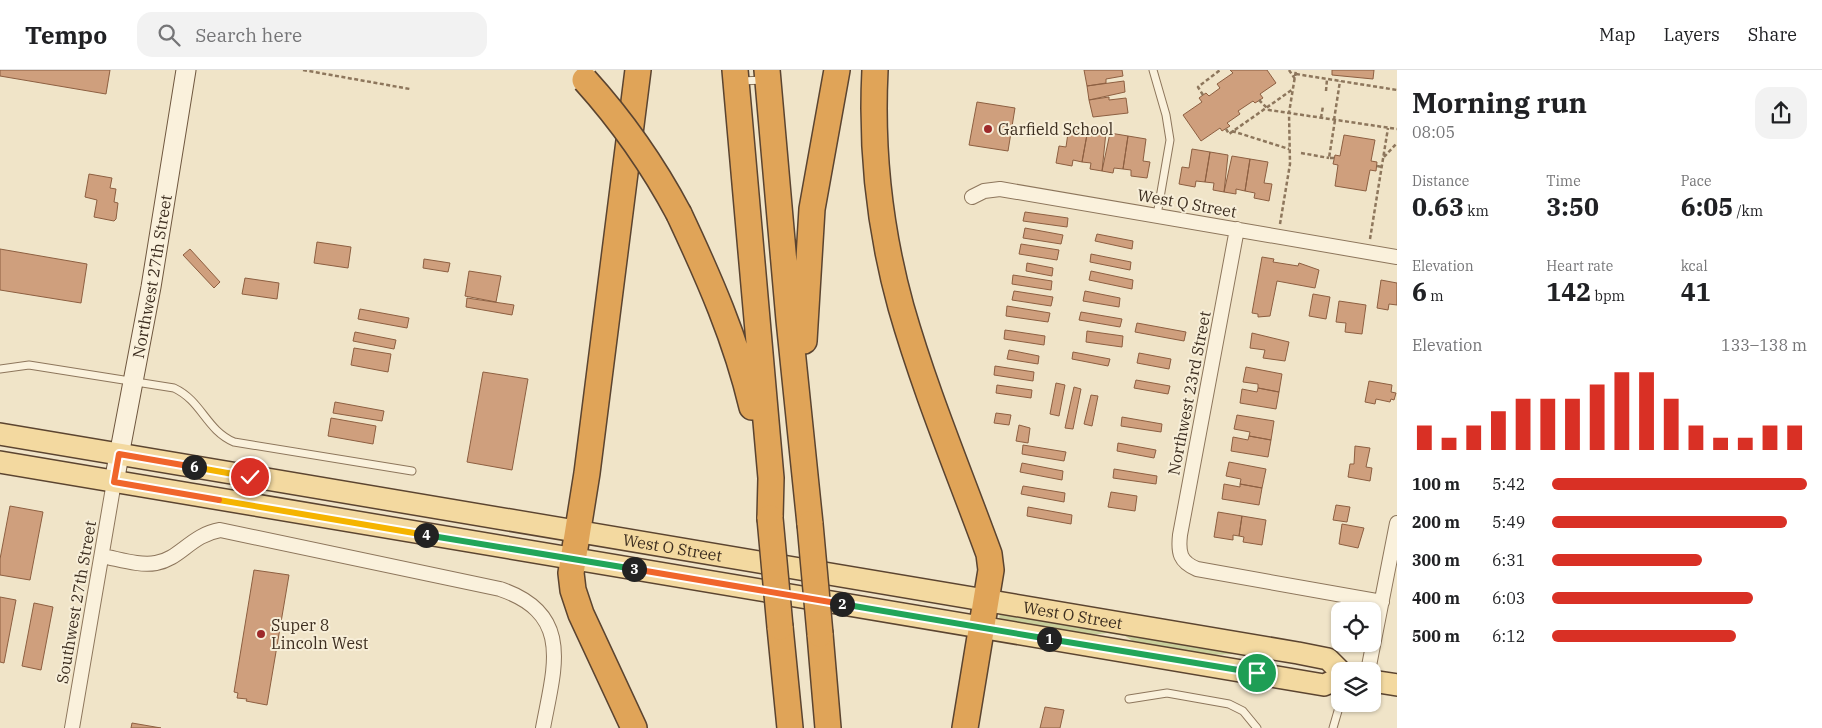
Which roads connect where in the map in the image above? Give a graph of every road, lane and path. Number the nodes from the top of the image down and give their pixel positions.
1 (186, 70) edge
2 (303, 70) edge
3 (638, 70) edge
4 (837, 70) edge
5 (875, 70) edge
6 (1153, 70) edge
7 (1220, 70) edge
8 (1289, 70) edge
9 (1296, 72) edge
10 (581, 75) edge
11 (767, 75) edge
12 (735, 76) edge
13 (1295, 79) junction
14 (1328, 79) junction
15 (1340, 81) junction
16 (410, 89) dead end
17 (1293, 89) junction
18 (1397, 90) edge
19 (1326, 91) dead end
20 (1203, 95) dead end
21 (1259, 100) dead end
22 (1323, 106) dead end
23 (1266, 108) junction
24 (1289, 113) junction
25 (1321, 118) junction
26 (1334, 120) junction
27 (1388, 128) junction
28 (1226, 129) dead end
29 (1397, 129) edge
30 (1232, 131) junction
31 (1397, 143) edge
32 (1290, 149) junction
33 (1301, 153) dead end
34 (1329, 158) junction
35 (1334, 158) dead end
36 (1383, 158) junction
37 (1377, 166) dead end
38 (1382, 167) junction
39 (972, 198) dead end
40 (1157, 215) junction
41 (1280, 224) dead end
42 (1237, 229) junction
43 (1370, 239) dead end
44 (1397, 257) edge
45 (0, 369) edge
46 (133, 382) junction
47 (0, 434) edge
48 (119, 454) junction
49 (0, 462) edge
50 (412, 470) dead end
51 (114, 482) junction
52 (809, 517) junction
53 (770, 518) junction
54 (1397, 523) edge
55 (576, 533) junction
56 (102, 556) junction
57 (572, 559) junction
58 (986, 601) junction
59 (1382, 602) junction
60 (981, 628) junction
61 (1331, 662) edge
62 (1370, 662) edge
63 (1331, 682) edge
64 (1381, 682) edge
65 (1397, 685) edge
66 (1129, 699) dead end
67 (1338, 712) edge
68 (72, 728) edge
69 (543, 728) edge
70 (634, 728) edge
71 (790, 728) edge
72 (828, 728) edge
73 (964, 728) edge
74 (1257, 728) edge
75 (1333, 728) edge

1 - 46 street, Northwest 27th Street
2 - 16 path
3 - 55 highway
4 - 52 highway
5 - 58 highway
6 - 40 lane
7 - 20 path
8 - 13 path
9 - 13 path
9 - 14 path
10 - 53 highway, bridge
11 - 12 lane
11 - 52 highway
12 - 53 highway
13 - 17 path
14 - 15 path
14 - 19 path
15 - 18 path
15 - 26 path
17 - 23 path
17 - 24 path
21 - 23 path
22 - 25 path
23 - 24 path
23 - 30 path
24 - 25 path
24 - 32 path
25 - 26 path
26 - 27 path
26 - 34 path
27 - 29 path
27 - 36 path
28 - 30 path
30 - 32 path
31 - 36 path
32 - 41 path
33 - 34 path
34 - 35 path
36 - 38 path
37 - 38 path
38 - 43 path
39 - 40 street, West Q Street
40 - 42 street, West Q Street
42 - 44 street, West Q Street
42 - 59 street, Northwest 23rd Street
45 - 46 lane
46 - 48 street, Northwest 27th Street
46 - 50 lane
47 - 48 main road, West O Street
48 - 51 street, Northwest 27th Street
48 - 55 main road, West O Street
49 - 51 main road, West O Street
51 - 56 street, Southwest 27th Street
51 - 57 main road, West O Street
52 - 72 highway, bridge
53 - 71 highway, bridge
54 - 59 street
55 - 57 highway
55 - 58 main road, West O Street
56 - 68 street, Southwest 27th Street
56 - 69 street
57 - 60 main road, West O Street
57 - 70 highway
58 - 60 highway
58 - 61 main road, West O Street
59 - 62 street
60 - 63 main road, West O Street
60 - 73 highway
64 - 65 main road
66 - 74 lane
67 - 75 lane

